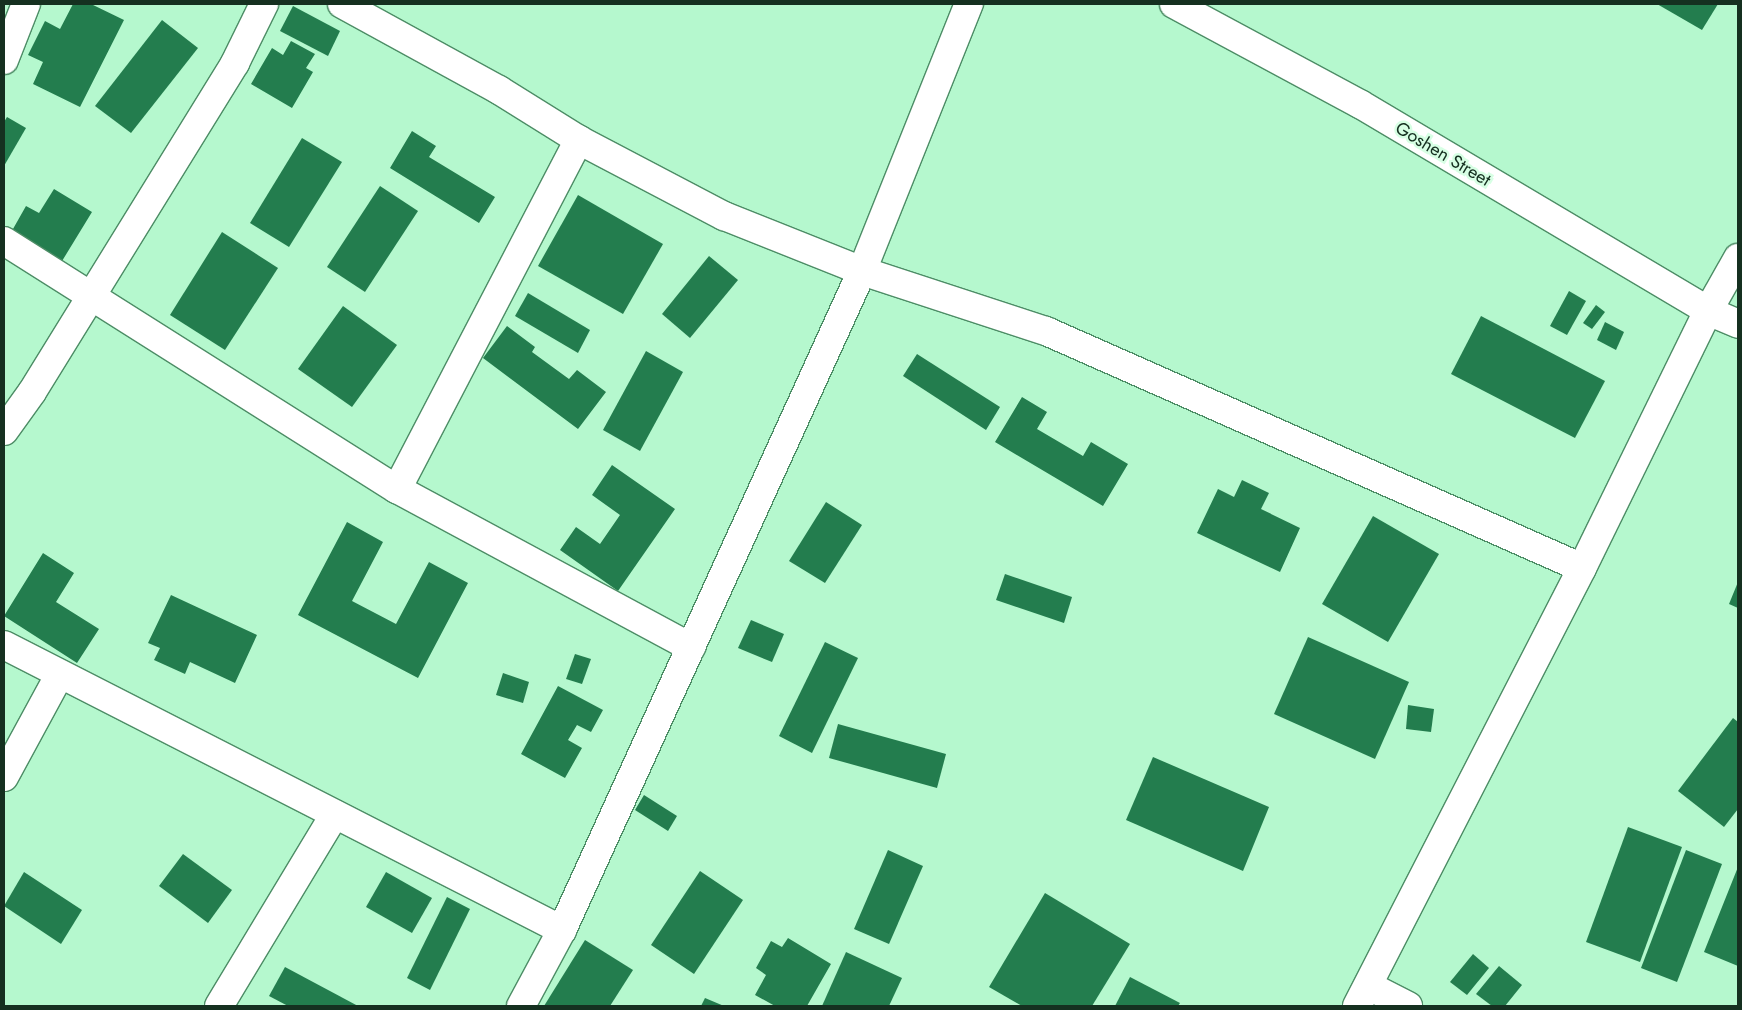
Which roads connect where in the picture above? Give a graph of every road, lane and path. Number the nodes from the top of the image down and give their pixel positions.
1 (26, 4) edge
2 (264, 4) edge
3 (342, 4) edge
4 (969, 4) edge
5 (1174, 4) edge
6 (4, 60) edge
7 (580, 140) junction
8 (4, 241) edge
9 (1738, 258) edge
10 (862, 271) junction
11 (90, 294) junction
12 (1708, 311) junction
13 (1738, 324) edge
14 (4, 431) edge
15 (397, 489) junction
16 (1582, 568) junction
17 (4, 645) edge
18 (691, 647) junction
19 (60, 674) junction
20 (4, 777) edge
21 (335, 814) junction
22 (562, 930) junction
23 (1363, 996) edge
24 (219, 1006) edge
25 (522, 1006) edge
26 (1408, 1006) edge

1 - 6 street
2 - 11 street
3 - 7 street
4 - 10 street
5 - 12 street, Goshen Street
7 - 10 street
7 - 15 street
8 - 11 street
9 - 12 street
10 - 16 street
10 - 18 street
11 - 14 street
11 - 15 street
12 - 13 street, Goshen Street
12 - 16 street
15 - 18 street
16 - 23 street
17 - 19 street
18 - 22 street
19 - 20 street
19 - 21 street
21 - 22 street
21 - 24 street
22 - 25 street
23 - 26 street

